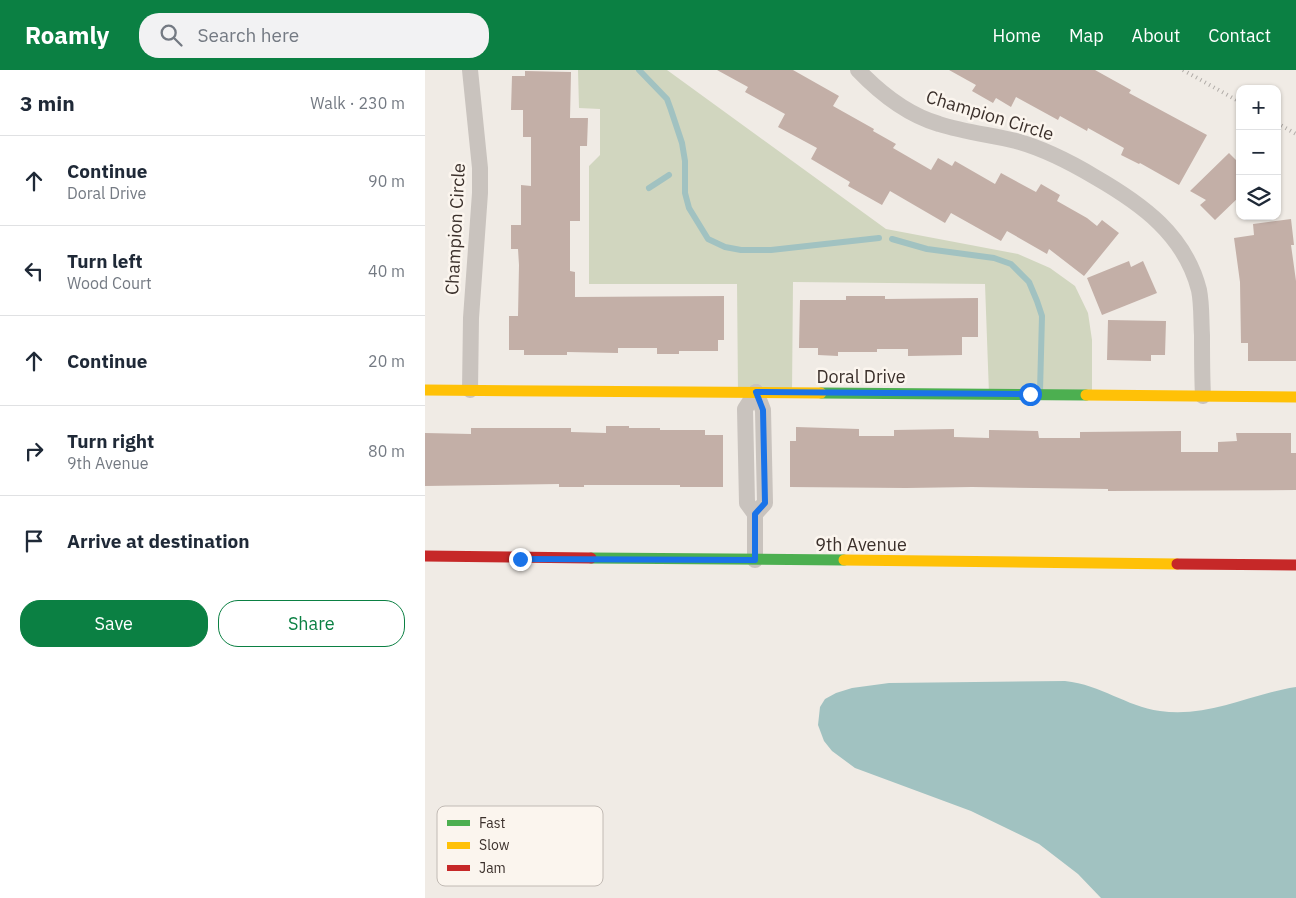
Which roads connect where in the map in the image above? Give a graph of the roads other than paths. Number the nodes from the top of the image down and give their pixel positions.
1 (470, 70) edge
2 (858, 70) edge
3 (425, 390) edge
4 (469, 390) junction
5 (756, 392) junction
6 (1203, 396) junction
7 (1296, 397) edge
8 (425, 556) edge
9 (755, 560) junction
10 (1296, 565) edge

1 - 4 street, Champion Circle
2 - 6 street, Champion Circle
3 - 4 street, Doral Drive
4 - 5 street, Doral Drive
5 - 6 street, Doral Drive
5 - 9 street
6 - 7 street, Doral Drive
8 - 9 street, 9th Avenue
9 - 10 street, 9th Avenue

